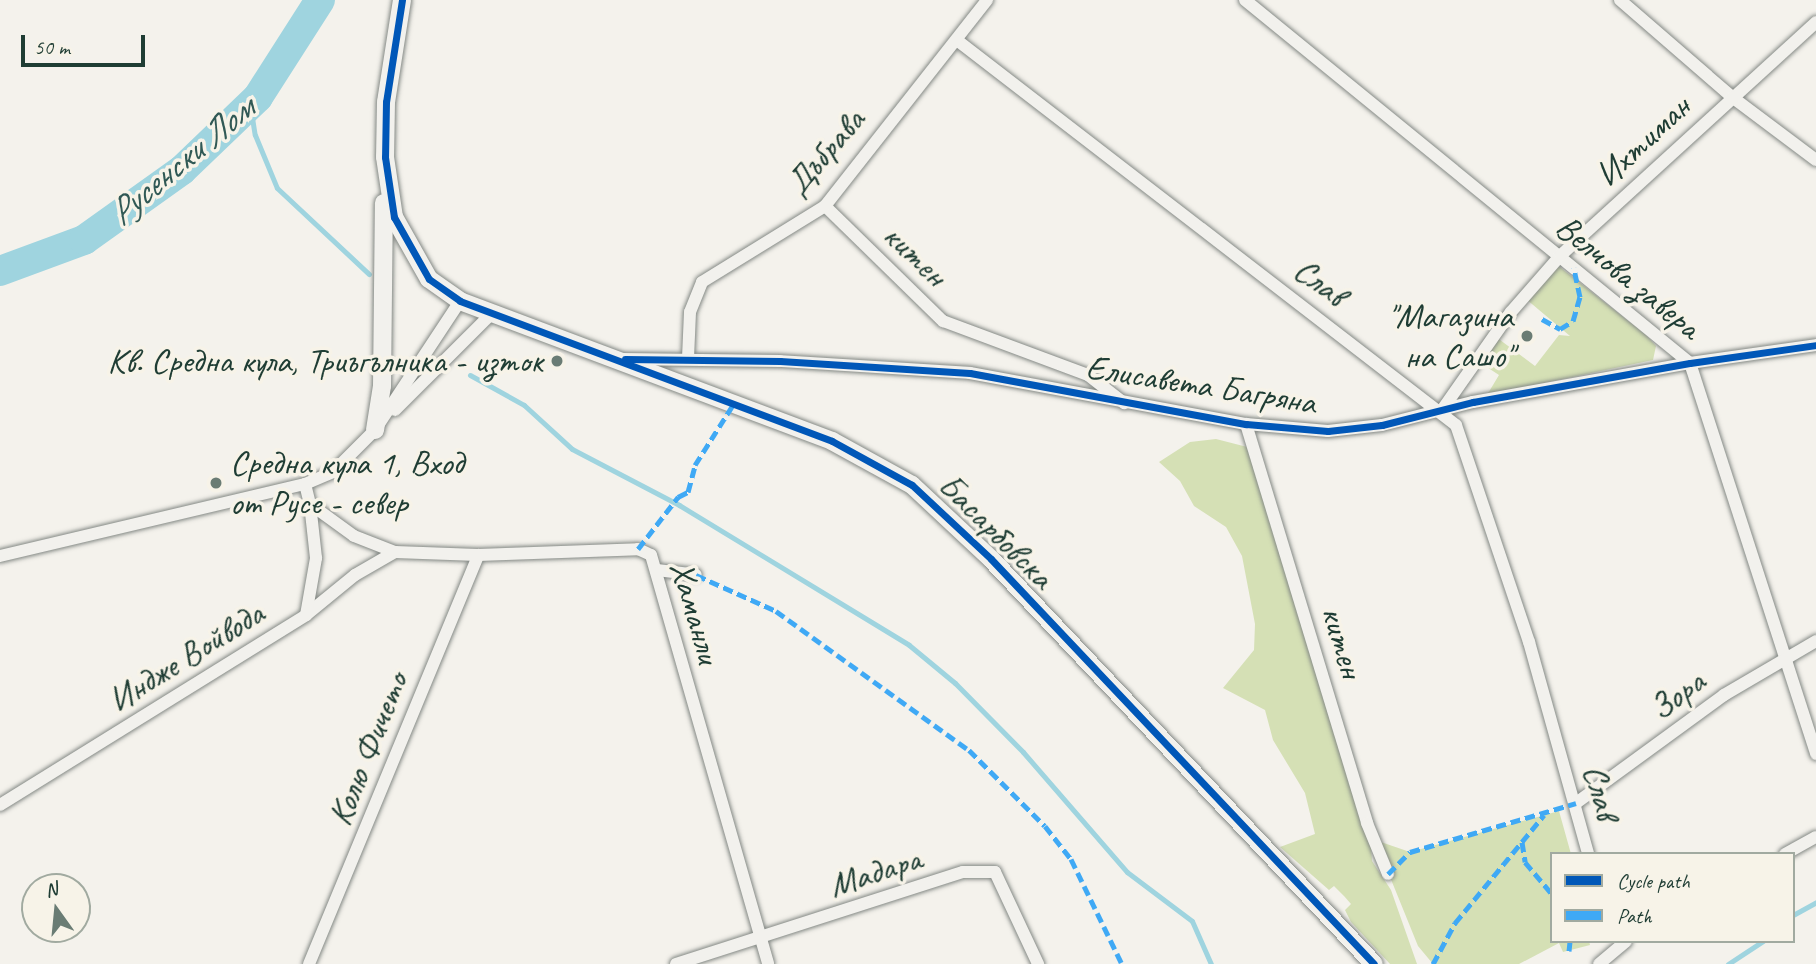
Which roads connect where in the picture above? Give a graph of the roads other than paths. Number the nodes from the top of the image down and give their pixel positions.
1 (402, 0) edge
2 (987, 0) edge
3 (1245, 0) edge
4 (1620, 0) edge
5 (1816, 22) edge
6 (958, 41) junction
7 (1732, 97) junction
8 (385, 157) junction
9 (1816, 160) edge
10 (825, 206) junction
11 (1560, 256) junction
12 (460, 301) junction
13 (492, 313) junction
14 (1816, 345) edge
15 (688, 358) junction
16 (614, 359) junction
17 (1690, 363) junction
18 (1124, 403) junction
19 (1442, 410) junction
20 (1246, 425) junction
21 (375, 430) junction
22 (305, 484) junction
23 (310, 504) junction
24 (395, 552) junction
25 (478, 555) junction
26 (0, 556) edge
27 (657, 570) junction
28 (696, 576) dead end
29 (306, 615) junction
30 (1816, 641) edge
31 (1785, 656) junction
32 (1816, 754) edge
33 (1576, 803) junction
34 (0, 805) edge
35 (1816, 837) edge
36 (1588, 852) edge
37 (1788, 852) edge
38 (1388, 874) dead end
39 (761, 939) junction
40 (1622, 943) edge
41 (1605, 953) edge
42 (309, 964) edge
43 (676, 964) edge
44 (768, 964) edge
45 (1038, 964) edge
46 (1374, 964) edge

1 - 8 street, Басарбовска
2 - 6 street, Дъбрава
3 - 11 street, Велчова завера
4 - 7 street
5 - 7 street, Ихтиман
6 - 10 street, Дъбрава
6 - 19 street, Слав
7 - 9 street
7 - 11 street, Ихтиман
8 - 12 street, Басарбовска
8 - 21 street
10 - 15 street, Дъбрава
10 - 18 street, китен
11 - 17 street, Велчова завера
11 - 19 street, Ихтиман
12 - 13 street, Басарбовска
12 - 21 street
13 - 16 street, Басарбовска
13 - 21 street
14 - 17 street, Елисавета Багряна
15 - 16 street, Елисавета Багряна
15 - 18 street, Елисавета Багряна
16 - 46 street, Басарбовска
17 - 19 street, Елисавета Багряна
17 - 31 street, Велчова завера
18 - 20 street, Елисавета Багряна
19 - 20 street, Елисавета Багряна
19 - 33 street, Слав
20 - 38 street, китен
21 - 22 street
22 - 23 street
22 - 26 street
23 - 24 street, Хаманли
23 - 29 street, Индже Войвода
24 - 25 street, Хаманли
24 - 29 street
25 - 27 street, Хаманли
25 - 42 street, Колю Фичето
27 - 28 street
27 - 39 street, Хаманли
29 - 34 street, Индже Войвода
30 - 31 street, Зора
31 - 32 street, Велчова завера
31 - 33 street, Зора
33 - 36 street, Слав
35 - 37 street
39 - 43 street, Мадара
39 - 44 street, Хаманли
39 - 45 street, Мадара
40 - 41 street

